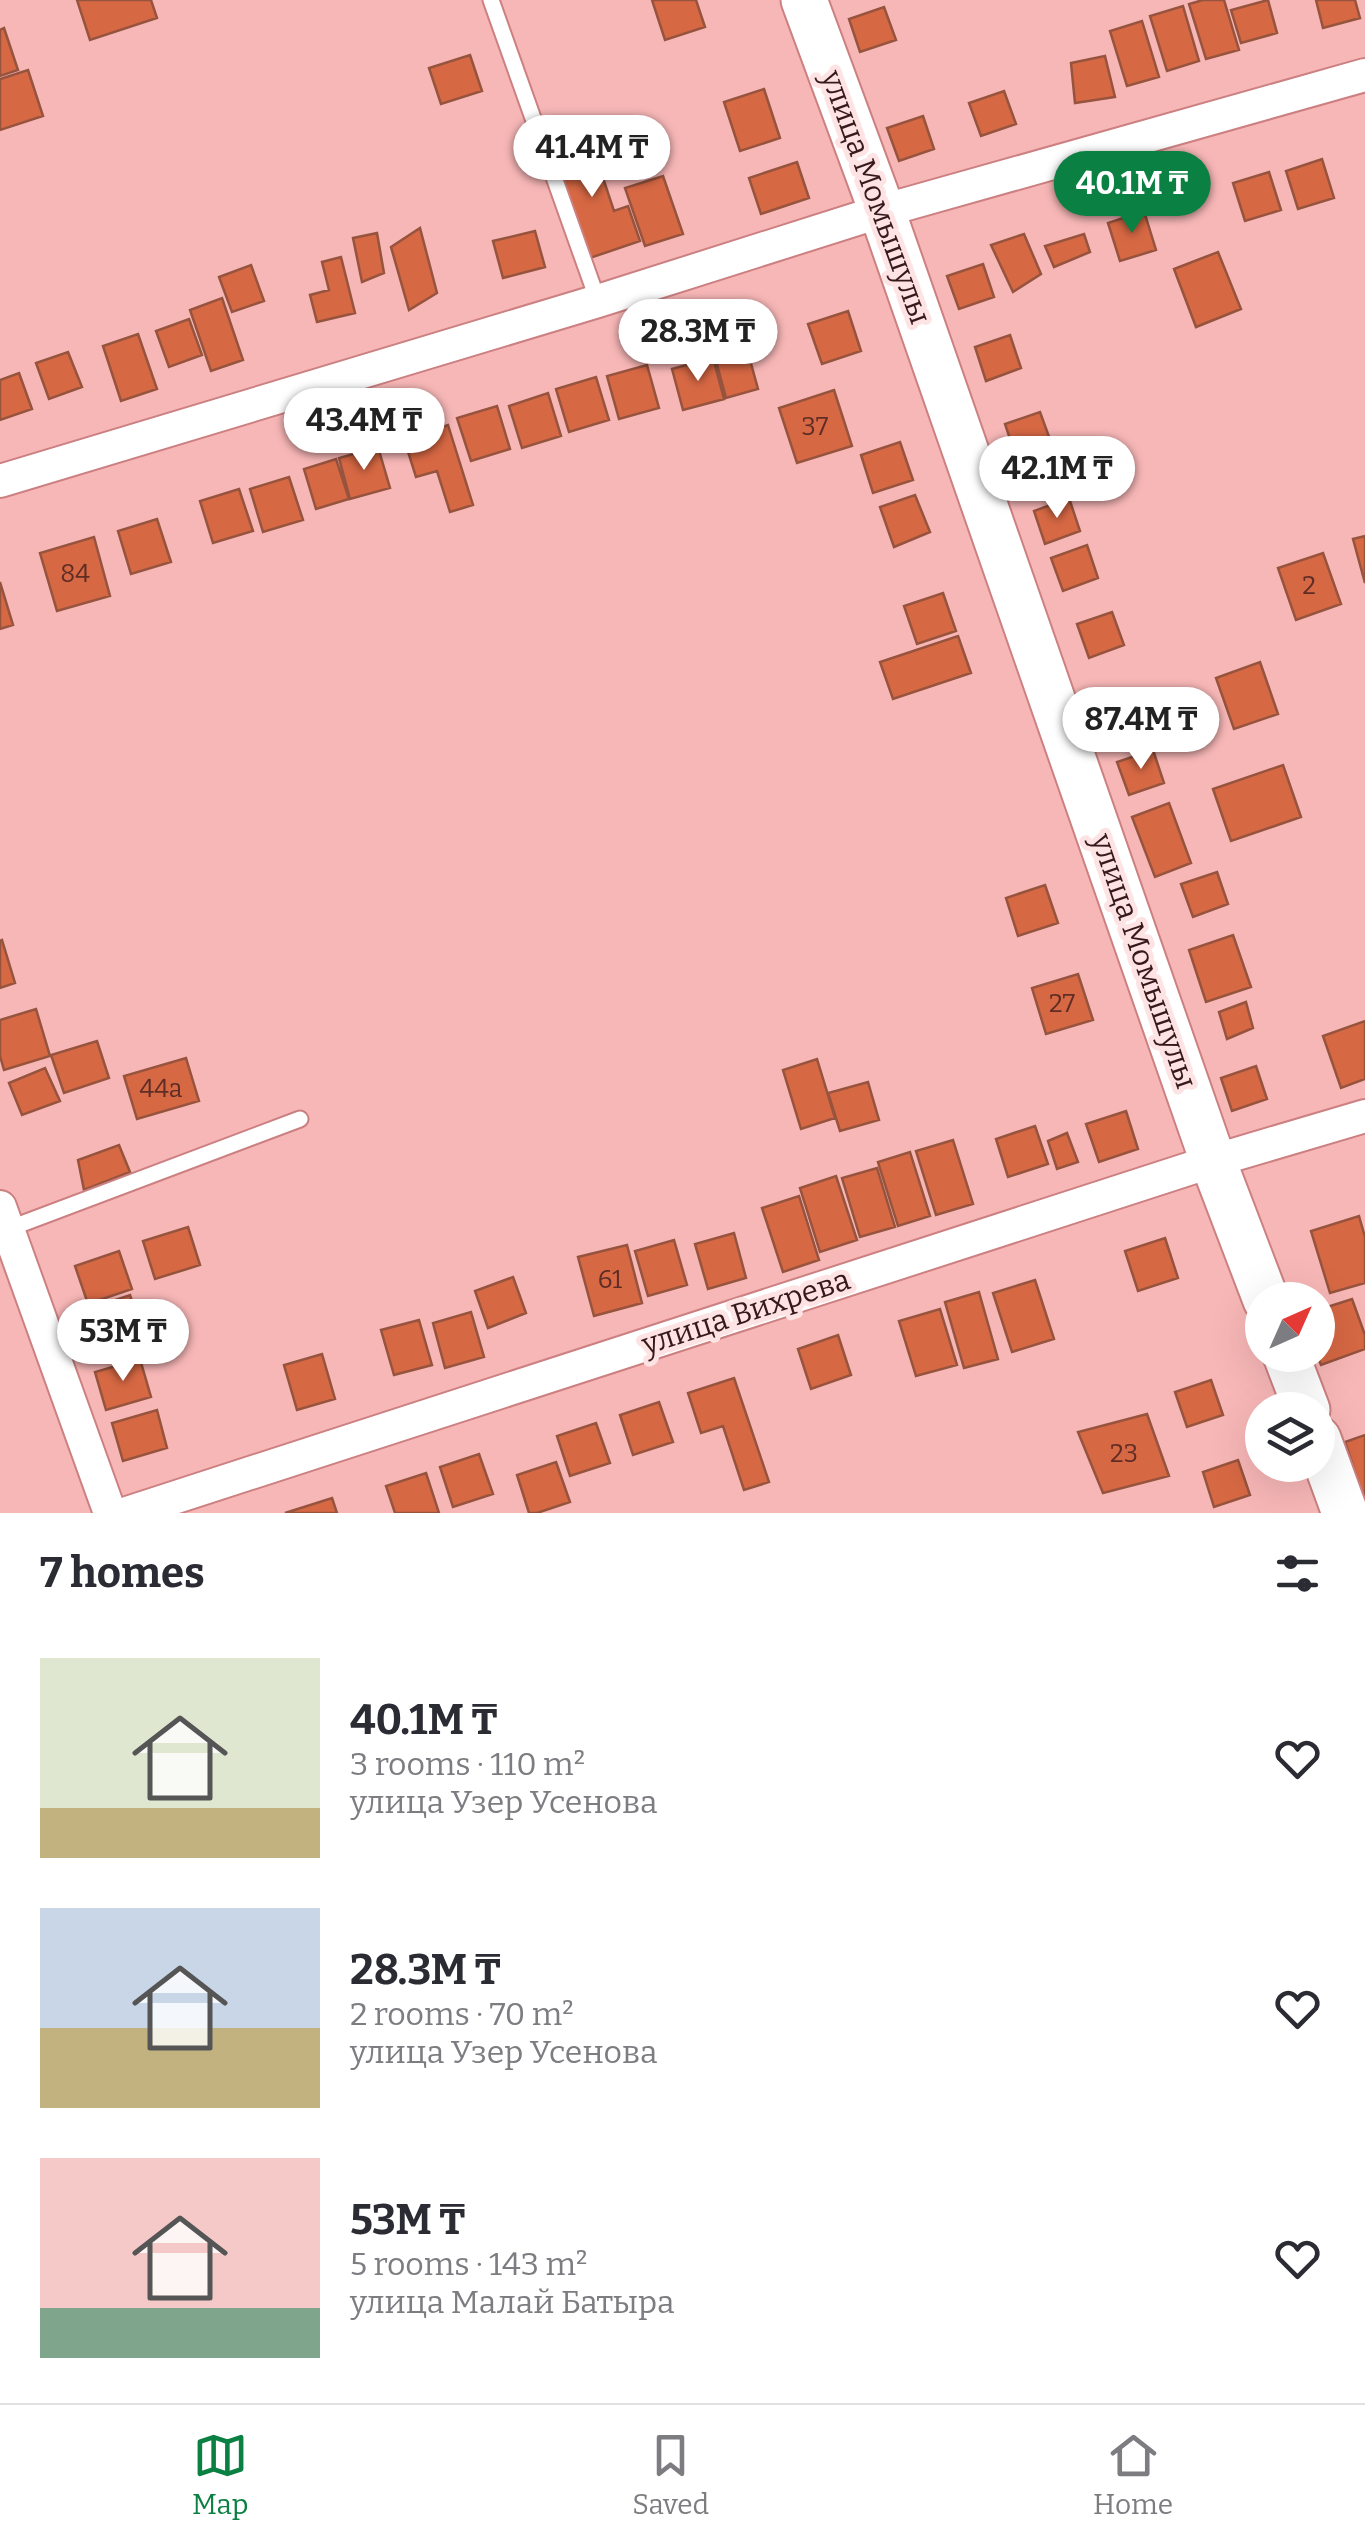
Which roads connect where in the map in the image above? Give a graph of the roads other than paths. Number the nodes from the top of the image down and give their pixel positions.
1 (491, 0) edge
2 (804, 0) edge
3 (1365, 75) edge
4 (882, 211) junction
5 (598, 301) junction
6 (0, 481) edge
7 (1365, 1116) edge
8 (300, 1119) dead end
9 (1213, 1160) junction
10 (4, 1218) edge
11 (1259, 1282) edge
12 (1334, 1482) edge
13 (110, 1513) edge
14 (127, 1513) edge
15 (1345, 1513) edge

1 - 5 lane
2 - 4 street, улица Момышулы
3 - 4 street
4 - 5 street
4 - 9 street, улица Момышулы
5 - 6 street
7 - 9 street, улица Вихрева
8 - 10 lane
9 - 11 street, улица Момышулы
9 - 14 street, улица Вихрева
10 - 13 street
12 - 15 street

